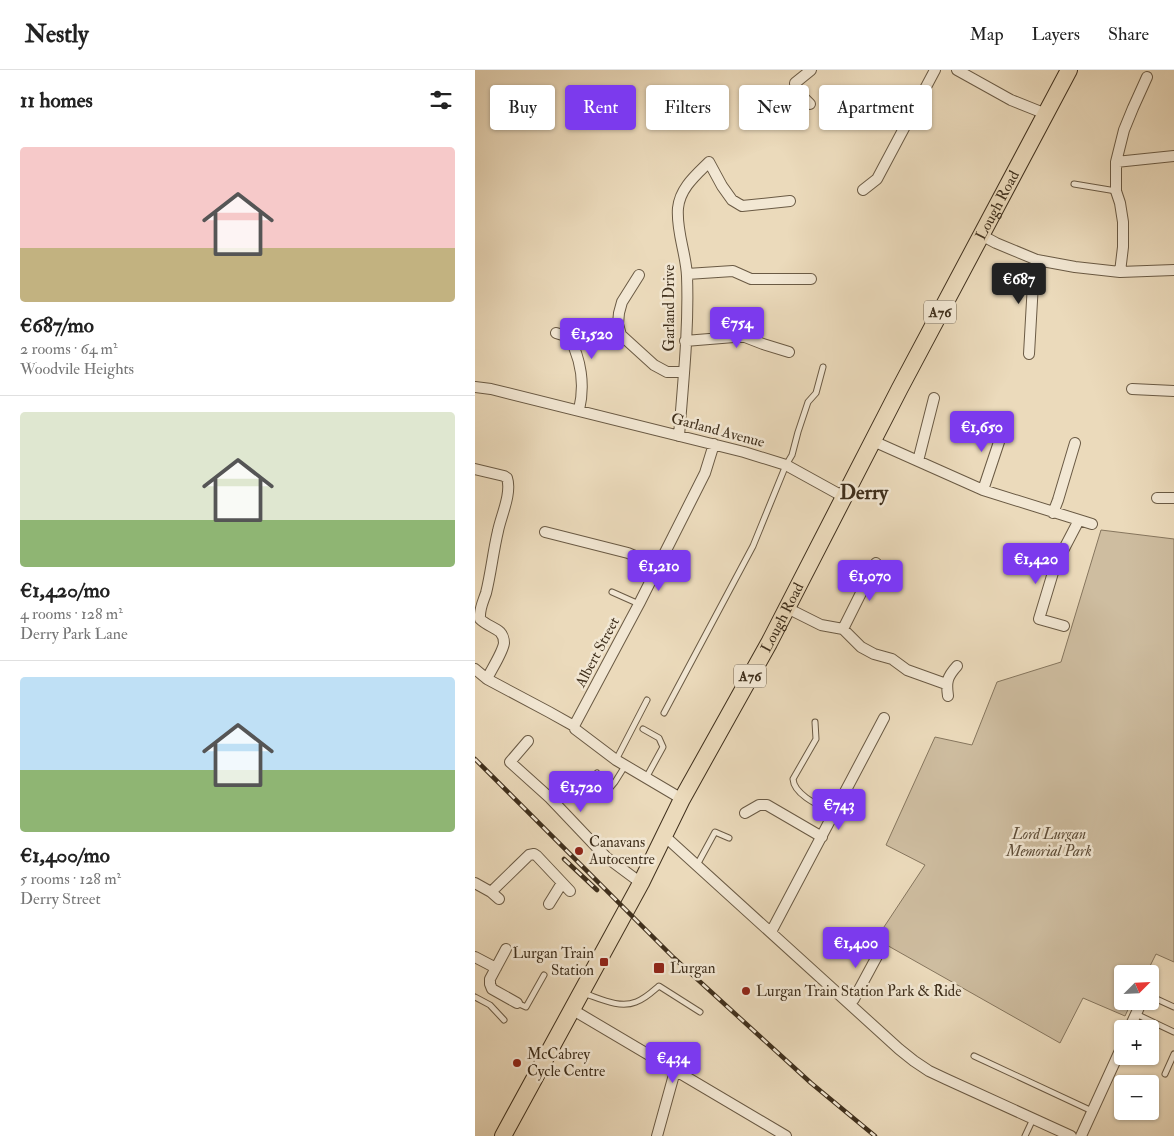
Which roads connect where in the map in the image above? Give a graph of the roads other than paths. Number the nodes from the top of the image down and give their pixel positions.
1 (811, 70) edge
2 (935, 70) edge
3 (957, 70) edge
4 (1069, 70) edge
5 (1147, 77) dead end
6 (810, 104) dead end
7 (1046, 114) junction
8 (1174, 156) edge
9 (1117, 162) junction
10 (1074, 184) dead end
11 (863, 190) dead end
12 (1116, 191) junction
13 (790, 201) dead end
14 (981, 235) junction
15 (1037, 260) junction
16 (1174, 270) edge
17 (1120, 272) junction
18 (639, 274) dead end
19 (687, 274) junction
20 (811, 279) dead end
21 (556, 333) dead end
22 (685, 341) junction
23 (789, 352) dead end
24 (1029, 354) dead end
25 (823, 367) dead end
26 (683, 372) junction
27 (475, 387) edge
28 (1133, 389) dead end
29 (1174, 390) edge
30 (934, 398) dead end
31 (579, 410) junction
32 (1005, 424) dead end
33 (679, 436) junction
34 (873, 441) junction
35 (1075, 443) dead end
36 (714, 444) junction
37 (918, 461) junction
38 (786, 465) junction
39 (475, 469) edge
40 (983, 490) junction
41 (844, 497) junction
42 (1157, 498) dead end
43 (1174, 498) edge
44 (1053, 513) junction
45 (1079, 520) junction
46 (1092, 524) dead end
47 (545, 532) dead end
48 (876, 563) dead end
49 (658, 566) junction
50 (870, 575) junction
51 (884, 583) dead end
52 (612, 592) dead end
53 (639, 604) junction
54 (787, 608) junction
55 (1064, 626) dead end
56 (843, 629) junction
57 (957, 666) dead end
58 (475, 669) edge
59 (487, 679) junction
60 (946, 684) junction
61 (948, 696) dead end
62 (647, 700) dead end
63 (664, 713) dead end
64 (884, 718) dead end
65 (815, 722) dead end
66 (574, 726) junction
67 (643, 729) dead end
68 (528, 741) dead end
69 (620, 763) junction
70 (597, 773) dead end
71 (646, 778) junction
72 (682, 799) junction
73 (745, 813) dead end
74 (834, 814) junction
75 (663, 836) junction
76 (821, 837) junction
77 (729, 838) dead end
78 (697, 865) junction
79 (562, 882) junction
80 (475, 883) edge
81 (641, 883) junction
82 (570, 891) dead end
83 (549, 904) dead end
84 (771, 932) junction
85 (882, 947) dead end
86 (506, 949) dead end
87 (475, 958) edge
88 (496, 968) junction
89 (544, 975) dead end
90 (582, 993) junction
91 (475, 997) edge
92 (1159, 1000) edge
93 (517, 1003) joint
94 (850, 1004) junction
95 (1174, 1007) edge
96 (573, 1010) junction
97 (1138, 1010) edge
98 (699, 1012) dead end
99 (1136, 1014) junction
100 (504, 1020) dead end
101 (1133, 1020) edge
102 (1174, 1032) edge
103 (1174, 1054) edge
104 (974, 1056) dead end
105 (1114, 1063) edge
106 (675, 1071) junction
107 (1165, 1074) dead end
108 (1092, 1111) junction
109 (1033, 1119) junction
110 (1053, 1132) edge
111 (503, 1136) edge
112 (657, 1136) edge
113 (786, 1136) edge
114 (1025, 1136) edge
115 (1071, 1136) edge
116 (1081, 1136) edge

1 - 6 street
2 - 11 street
3 - 7 street
4 - 7 main road, Lough Road / A76
5 - 9 street
7 - 14 main road, Lough Road / A76
8 - 9 street
9 - 12 street
10 - 12 lane
12 - 17 street
13 - 19 street, Garland Drive
14 - 15 street
14 - 34 main road, Lough Road / A76
15 - 17 street
15 - 24 street
16 - 17 street
18 - 26 street
19 - 20 street
19 - 22 street, Garland Drive
21 - 31 street
22 - 23 street
22 - 26 street, Garland Drive
25 - 38 lane
26 - 33 street, Garland Drive
27 - 31 street, Garland Avenue
28 - 29 street
30 - 37 street
31 - 33 street, Garland Avenue
32 - 40 street
33 - 36 street, Garland Avenue
34 - 37 street
34 - 41 main road, Lough Road / A76
35 - 44 street
36 - 38 street, Garland Avenue
36 - 49 street, Albert Street
37 - 40 street
38 - 41 street, Garland Avenue
38 - 63 lane
39 - 59 street
40 - 44 street
41 - 54 main road, Lough Road / A76
42 - 43 street
44 - 45 street
45 - 46 street
45 - 55 street
47 - 49 street
48 - 50 street
49 - 53 street, Albert Street
50 - 51 street
50 - 56 street
52 - 53 lane
53 - 66 street, Albert Street
54 - 56 street
54 - 72 main road, Lough Road / A76
56 - 60 street
57 - 60 street
58 - 59 street
59 - 66 street
60 - 61 street
62 - 69 lane
64 - 74 street
65 - 74 lane
66 - 69 street
67 - 71 lane
68 - 81 street
69 - 70 lane
69 - 71 street
71 - 72 street
72 - 75 main road, Lough Road / A76
73 - 76 street
74 - 76 street
75 - 78 street
75 - 81 main road, Lough Road / A76
76 - 84 street
77 - 78 lane
78 - 84 street
79 - 80 street
79 - 82 street
79 - 83 street
81 - 90 main road, Lough Road / A76
84 - 94 street
85 - 94 street
86 - 88 street
87 - 88 street
88 - 93 street
89 - 93 lane
90 - 96 main road, Lough Road / A76
90 - 98 lane
91 - 100 lane
92 - 95 lane
94 - 109 street
96 - 106 street
96 - 111 main road, Lough Road / A76
97 - 99 street
99 - 101 street
99 - 102 lane
103 - 107 lane
104 - 108 lane
105 - 108 street
106 - 112 street
106 - 113 street
108 - 116 street
109 - 110 street
109 - 114 lane
110 - 115 street

